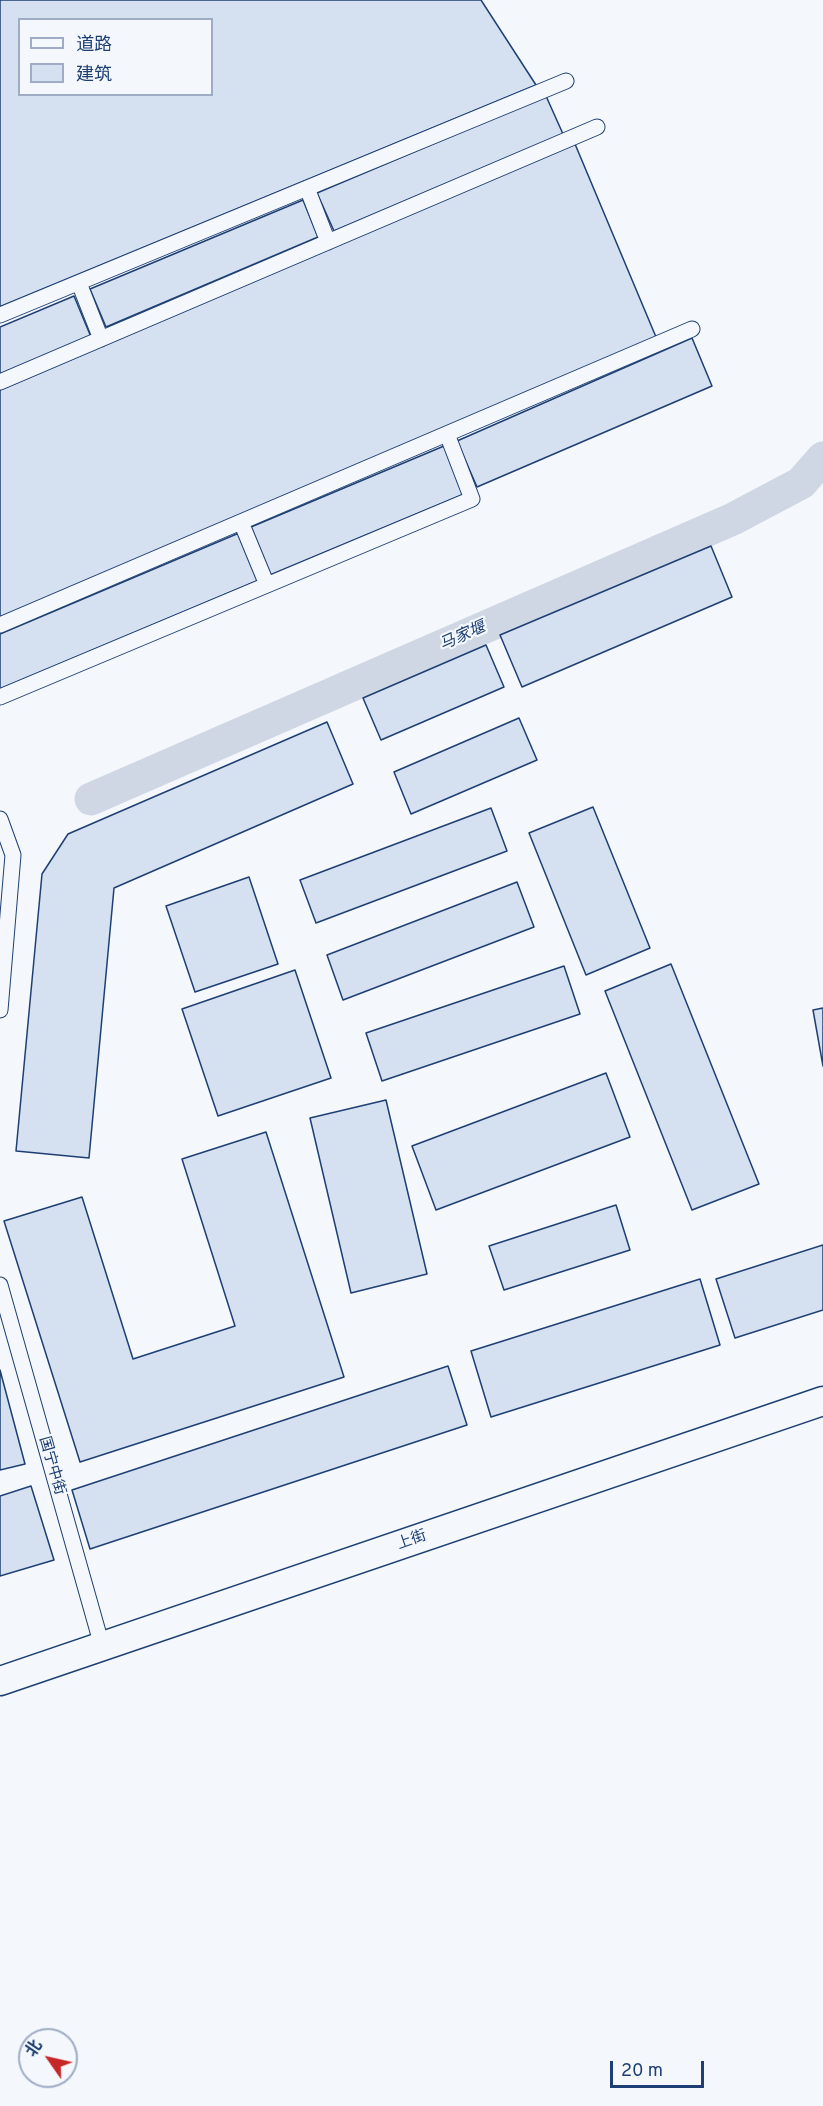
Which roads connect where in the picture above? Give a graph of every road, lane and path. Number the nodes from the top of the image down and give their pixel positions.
1 (566, 81) dead end
2 (597, 128) dead end
3 (307, 188) junction
4 (328, 242) junction
5 (79, 283) junction
6 (0, 315) edge
7 (692, 329) dead end
8 (101, 339) junction
9 (0, 382) edge
10 (447, 434) junction
11 (241, 522) junction
12 (267, 585) junction
13 (0, 625) edge
14 (0, 697) edge
15 (0, 819) edge
16 (0, 1010) edge
17 (0, 1285) edge
18 (823, 1401) edge
19 (102, 1646) junction
20 (0, 1681) edge

1 - 3 lane
2 - 4 lane
3 - 4 lane
3 - 5 lane
4 - 8 lane
5 - 6 lane
5 - 8 lane
7 - 10 lane
8 - 9 lane
10 - 11 lane
10 - 12 lane
11 - 12 lane
11 - 13 lane
12 - 14 lane
15 - 16 lane
17 - 19 lane, 国宁中街
18 - 19 street, 上街
19 - 20 street, 上街

